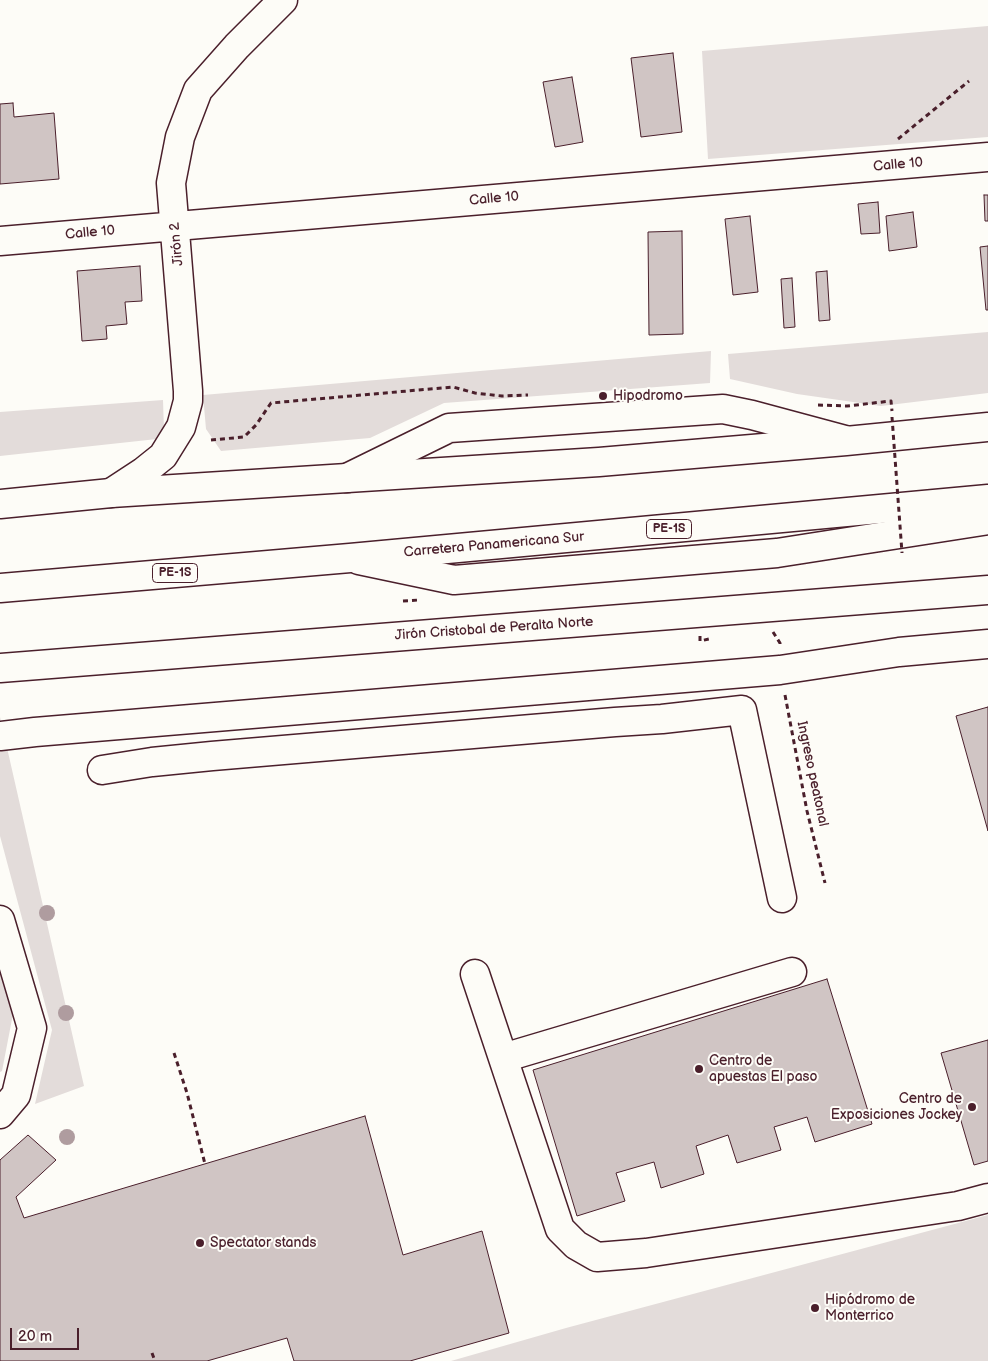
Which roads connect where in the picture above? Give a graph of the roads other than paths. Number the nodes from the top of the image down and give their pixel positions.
1 (283, 0) edge
2 (988, 157) edge
3 (176, 226) junction
4 (0, 241) edge
5 (988, 427) edge
6 (846, 440) junction
7 (346, 478) junction
8 (111, 493) junction
9 (988, 499) edge
10 (0, 504) edge
11 (988, 520) edge
12 (350, 558) junction
13 (0, 588) edge
14 (988, 590) edge
15 (988, 644) edge
16 (0, 668) edge
17 (741, 673) junction
18 (678, 678) junction
19 (350, 706) junction
20 (742, 710) junction
21 (682, 718) junction
22 (0, 736) edge
23 (357, 743) junction
24 (102, 770) dead end
25 (782, 898) dead end
26 (0, 920) edge
27 (792, 972) dead end
28 (475, 974) dead end
29 (503, 1058) junction
30 (0, 1114) edge
31 (988, 1198) edge

1 - 3 main road, Jirón 2
2 - 3 main road, Calle 10
3 - 4 main road, Calle 10
3 - 8 main road, Jirón 2
5 - 6 main road
6 - 7 main road
6 - 7 main road
7 - 8 main road
8 - 10 main road
9 - 12 main road, Carretera Panamericana Sur / PE-1S
11 - 12 main road
12 - 13 main road, Carretera Panamericana Sur / PE-1S
14 - 16 main road, Jirón Cristobal de Peralta Norte
15 - 17 main road
17 - 18 main road
17 - 20 main road
18 - 19 main road
18 - 21 main road
19 - 22 main road
19 - 23 main road
20 - 21 main road
20 - 25 main road
21 - 23 main road
23 - 24 main road
26 - 30 main road
27 - 29 main road
28 - 29 main road
29 - 31 main road

